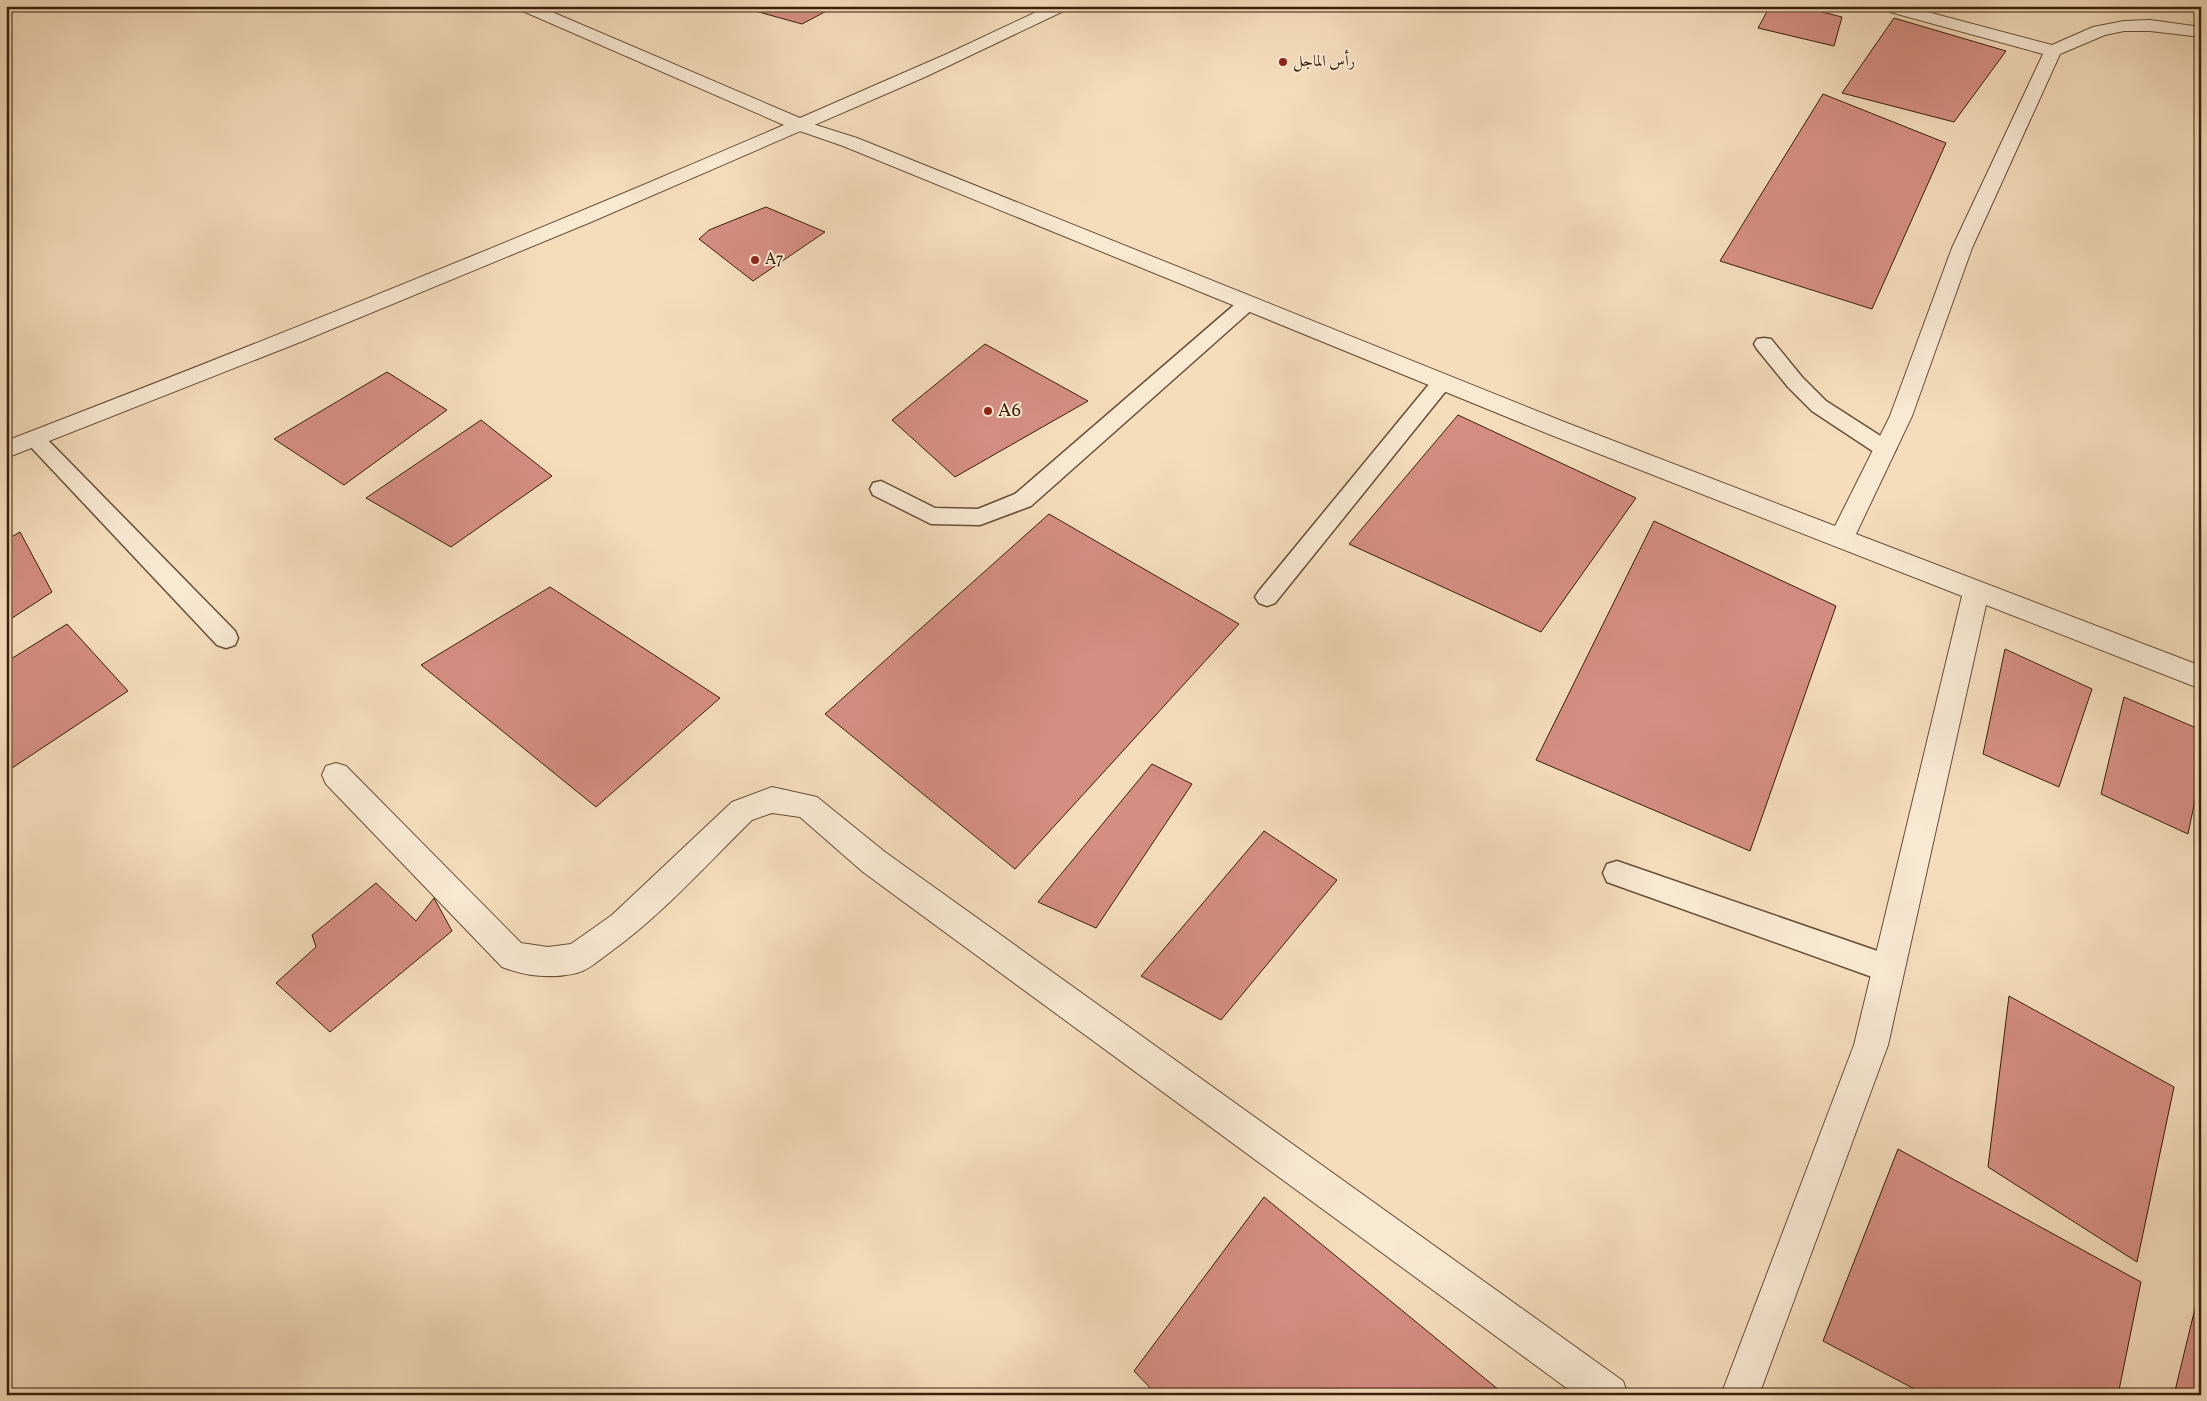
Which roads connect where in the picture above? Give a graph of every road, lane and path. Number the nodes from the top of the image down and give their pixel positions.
1 (524, 6) edge
2 (1062, 6) edge
3 (1885, 6) edge
4 (2201, 32) edge
5 (2053, 52) junction
6 (800, 124) junction
7 (1248, 303) junction
8 (1764, 344) dead end
9 (1442, 382) junction
10 (34, 439) junction
11 (1885, 449) junction
12 (6, 450) edge
13 (881, 489) dead end
14 (1842, 538) junction
15 (1976, 591) junction
16 (1268, 597) dead end
17 (226, 638) dead end
18 (2201, 678) edge
19 (336, 774) dead end
20 (1617, 873) dead end
21 (1889, 969) junction
22 (1609, 1395) edge
23 (1740, 1395) edge

1 - 6 street
2 - 6 street
3 - 5 street
4 - 5 street
5 - 11 street
6 - 7 street
6 - 10 street
7 - 9 street
7 - 13 lane
8 - 11 lane
9 - 14 street
9 - 16 lane
10 - 12 street
10 - 17 lane
11 - 14 street
14 - 15 street
15 - 18 street
15 - 21 street
19 - 22 street
20 - 21 lane
21 - 23 street

